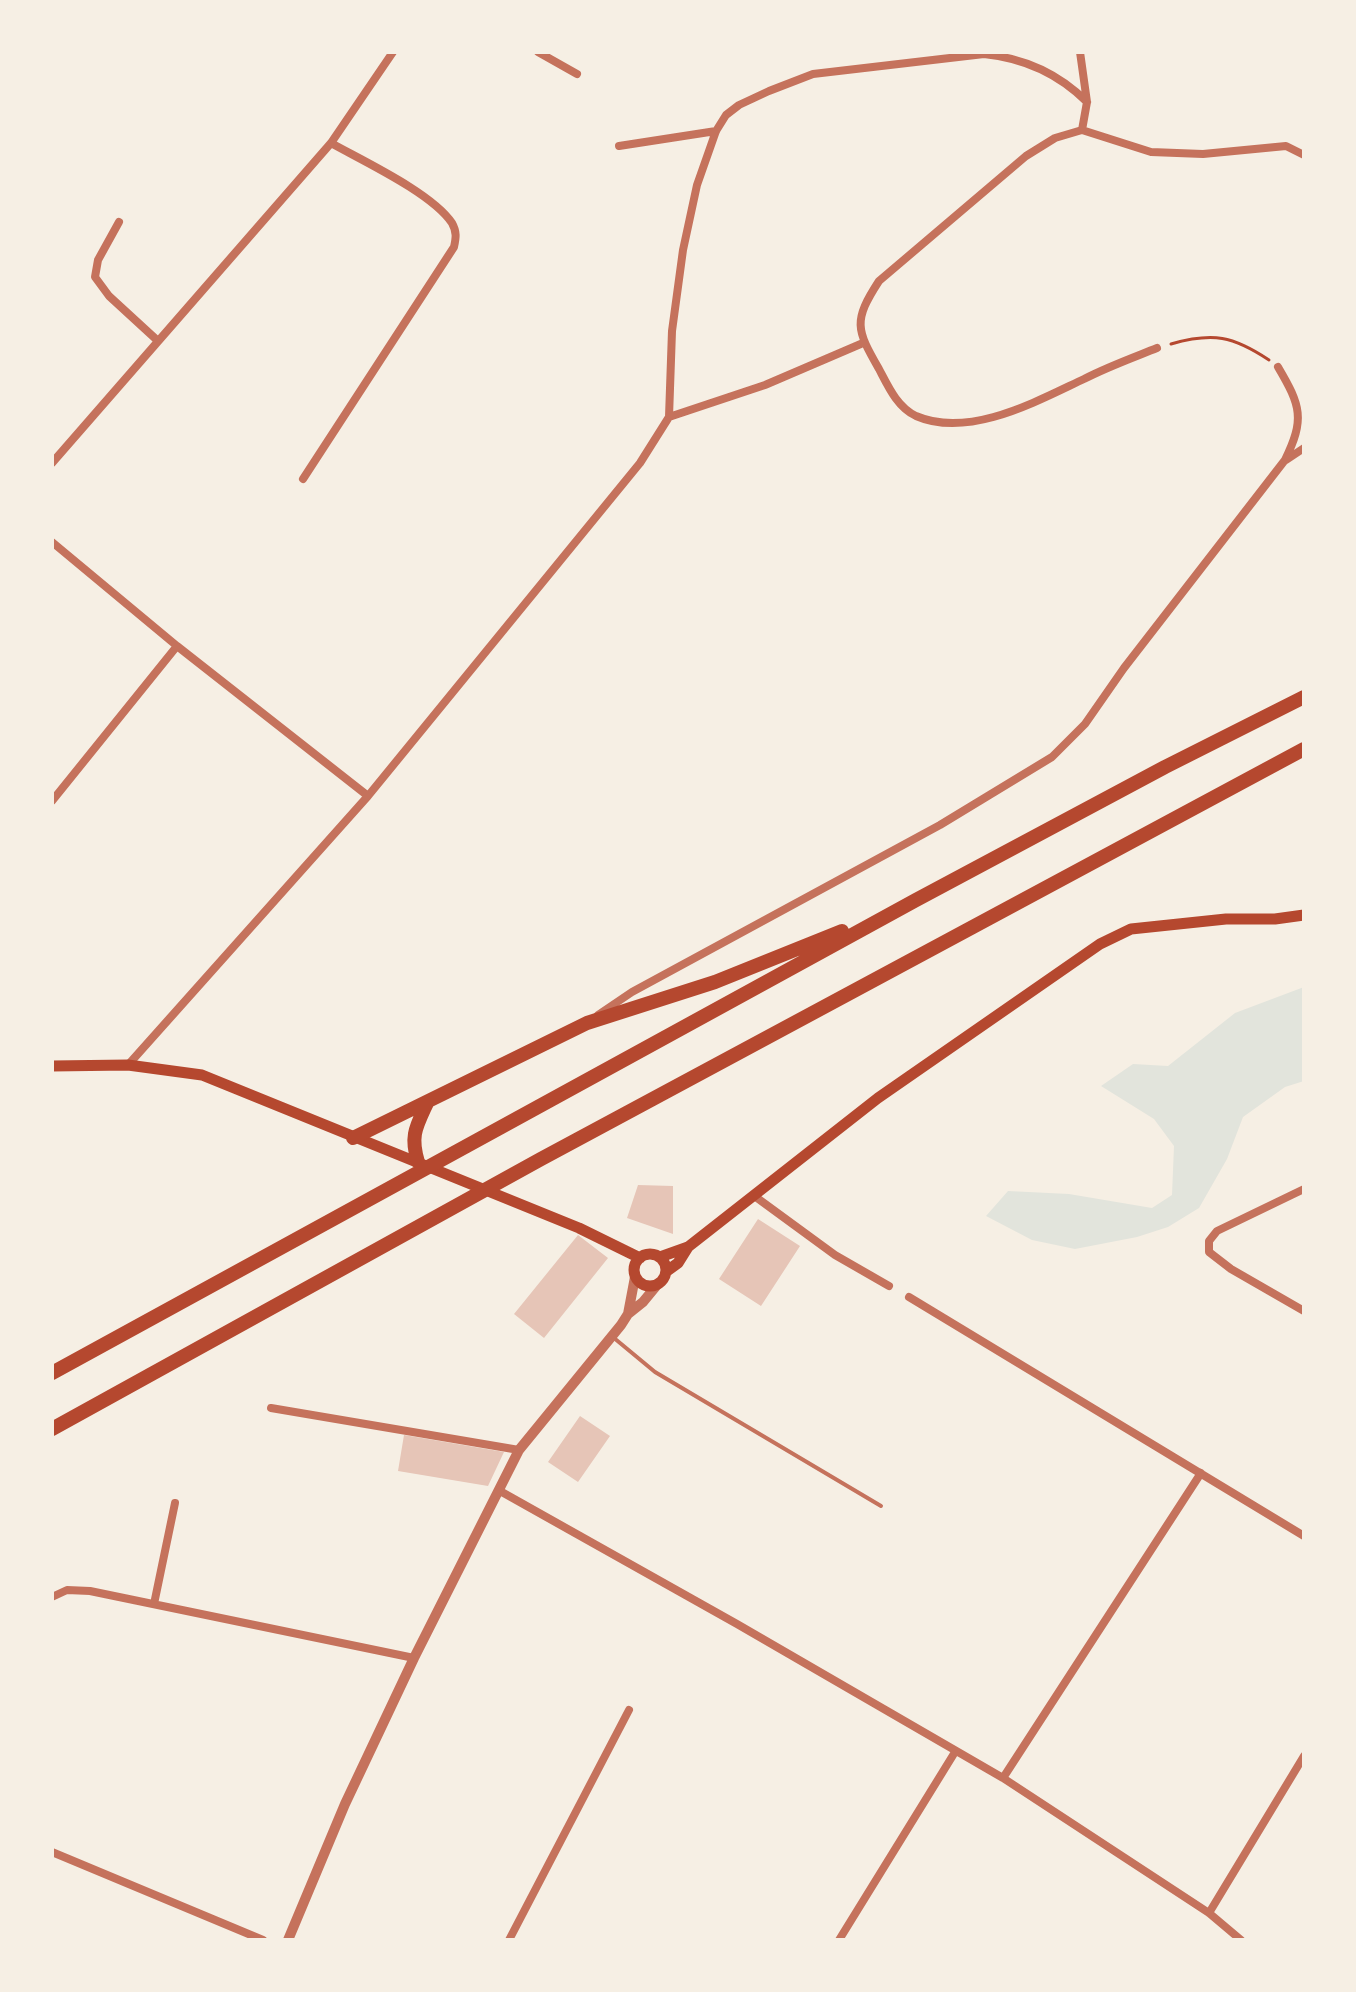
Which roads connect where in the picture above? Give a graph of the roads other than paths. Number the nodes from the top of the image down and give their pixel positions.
1 (393, 52) edge
2 (538, 52) edge
3 (1080, 52) edge
4 (577, 74) dead end
5 (1087, 102) junction
6 (1082, 130) junction
7 (716, 131) junction
8 (331, 143) junction
9 (619, 146) dead end
10 (1304, 155) edge
11 (119, 222) dead end
12 (158, 341) junction
13 (863, 343) junction
14 (1157, 348) road end
15 (1278, 367) road end
16 (669, 417) junction
17 (1304, 448) edge
18 (1285, 460) junction
19 (52, 463) edge
20 (303, 479) dead end
21 (52, 542) edge
22 (177, 646) junction
23 (1304, 697) edge
24 (1300, 752) edge
25 (368, 796) junction
26 (52, 801) edge
27 (916, 900) junction
28 (1304, 915) edge
29 (587, 1023) junction
30 (128, 1065) junction
31 (52, 1066) edge
32 (427, 1103) junction
33 (353, 1138) junction
34 (418, 1162) junction
35 (1304, 1189) edge
36 (753, 1195) junction
37 (688, 1247) junction
38 (660, 1257) junction
39 (637, 1267) junction
40 (667, 1271) junction
41 (657, 1285) junction
42 (889, 1286) dead end
43 (909, 1297) dead end
44 (1304, 1311) edge
45 (628, 1314) junction
46 (612, 1337) junction
47 (52, 1373) edge
48 (271, 1408) dead end
49 (52, 1429) edge
50 (519, 1450) junction
51 (1201, 1473) junction
52 (500, 1491) junction
53 (175, 1503) dead end
54 (881, 1506) dead end
55 (1304, 1536) edge
56 (52, 1587) edge
57 (67, 1590) junction
58 (52, 1597) edge
59 (154, 1604) junction
60 (414, 1658) junction
61 (629, 1710) dead end
62 (955, 1752) junction
63 (1303, 1759) edge
64 (1003, 1778) junction
65 (52, 1852) edge
66 (1209, 1913) junction
67 (263, 1940) edge
68 (288, 1940) edge
69 (509, 1940) edge
70 (839, 1940) edge
71 (1241, 1940) edge

1 - 8 street
2 - 4 street
3 - 5 street
5 - 6 street
5 - 7 street
6 - 10 street
6 - 13 street
7 - 9 street
7 - 16 street
8 - 12 street
8 - 20 street
11 - 12 street
12 - 19 street
13 - 14 street
13 - 16 street
15 - 18 street
16 - 25 street
17 - 18 street
18 - 29 street
21 - 22 street
22 - 25 street
22 - 26 street
23 - 27 highway
24 - 49 highway
25 - 30 street
27 - 29 highway
27 - 47 highway
28 - 36 main road
29 - 32 highway
30 - 31 main road
30 - 33 main road
32 - 33 highway
32 - 34 highway
33 - 34 main road
34 - 39 main road
35 - 44 street
36 - 37 main road
36 - 42 street
37 - 38 main road
37 - 40 main road
38 - 39 main road
38 - 40 main road
39 - 41 main road
39 - 45 street
40 - 41 main road
41 - 45 street
43 - 51 street
45 - 46 street
46 - 50 street
46 - 54 lane
48 - 50 street
50 - 52 street
51 - 55 street
51 - 64 street
52 - 60 street
52 - 62 street
53 - 59 street
56 - 57 street
57 - 58 street
57 - 59 street
59 - 60 street
60 - 68 street
61 - 69 street
62 - 64 street
62 - 70 street
63 - 66 street
64 - 66 street
65 - 67 street
66 - 71 street

